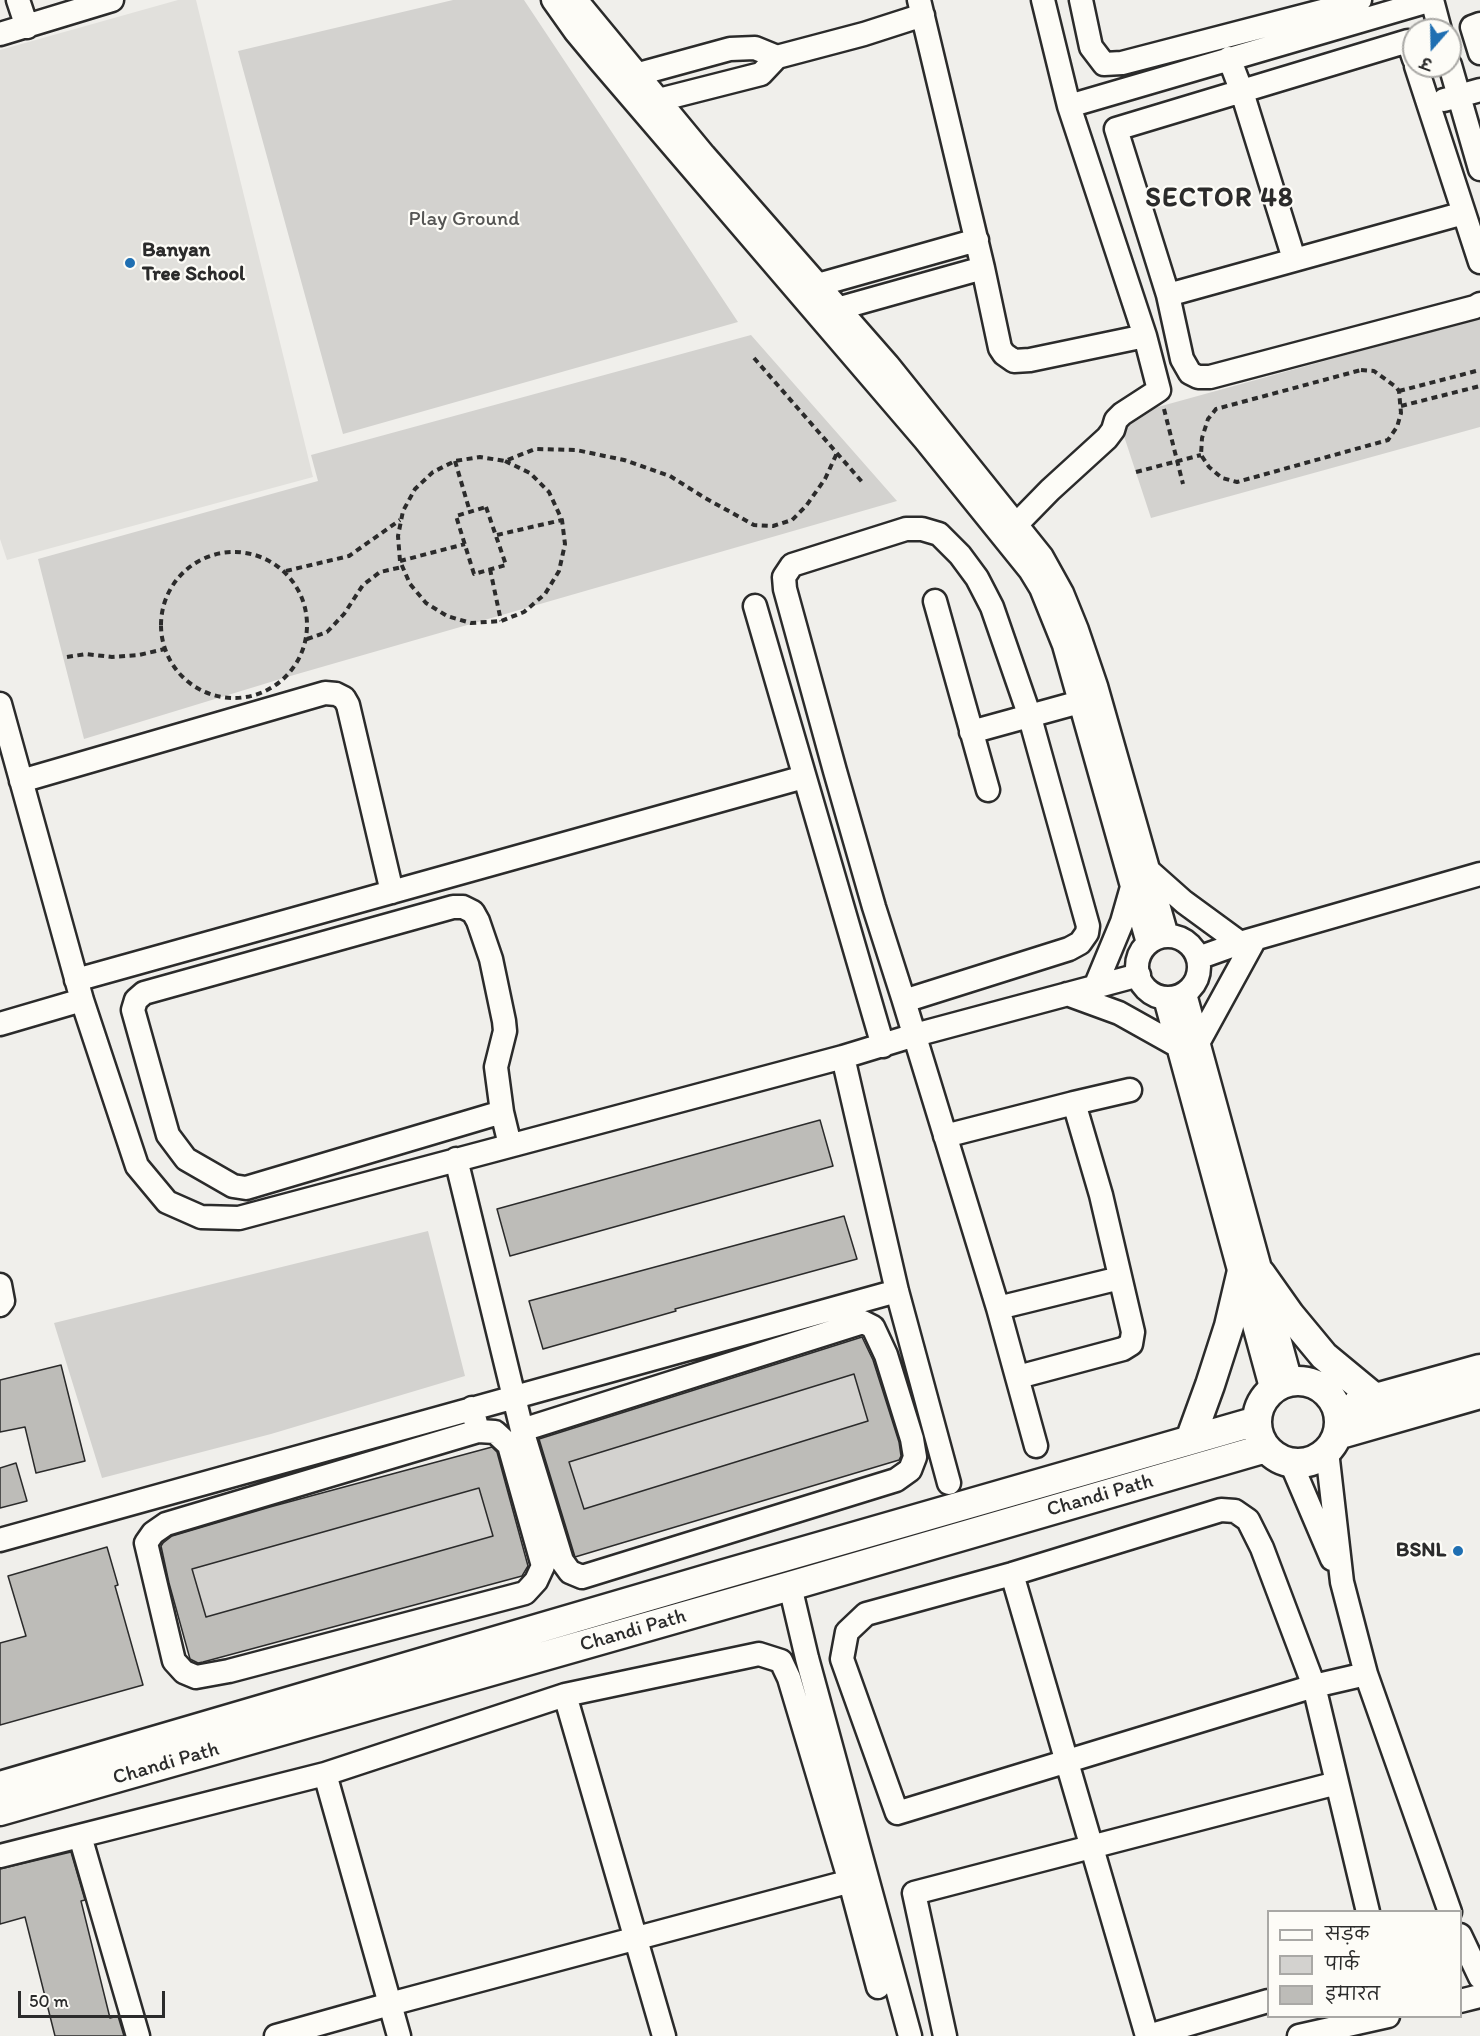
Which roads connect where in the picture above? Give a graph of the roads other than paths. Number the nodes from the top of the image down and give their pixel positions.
1 (18, 0) edge
2 (112, 0) edge
3 (553, 0) edge
4 (576, 0) edge
5 (1043, 0) edge
6 (1081, 0) edge
7 (1360, 0) edge
8 (1432, 0) edge
9 (921, 7) edge
10 (1437, 18) edge
11 (1480, 24) edge
12 (27, 27) junction
13 (0, 34) edge
14 (1402, 43) edge
15 (1480, 53) edge
16 (777, 57) junction
17 (1229, 58) junction
18 (627, 77) junction
19 (1420, 78) edge
20 (1459, 78) edge
21 (1242, 92) junction
22 (1469, 93) edge
23 (648, 103) junction
24 (1429, 105) junction
25 (1069, 106) junction
26 (1480, 169) edge
27 (1464, 213) junction
28 (977, 240) junction
29 (1294, 259) junction
30 (1480, 262) edge
31 (983, 268) junction
32 (808, 288) junction
33 (1168, 295) junction
34 (1480, 304) edge
35 (828, 311) junction
36 (1145, 336) junction
37 (1011, 531) junction
38 (935, 601) dead end
39 (755, 606) dead end
40 (1080, 702) junction
41 (0, 704) edge
42 (1029, 714) junction
43 (971, 732) junction
44 (804, 777) junction
45 (21, 781) junction
46 (987, 790) dead end
47 (1148, 870) junction
48 (1480, 874) edge
49 (1132, 886) junction
50 (392, 892) junction
51 (1158, 940) junction
52 (1248, 941) junction
53 (1198, 958) junction
54 (125, 966) junction
55 (1139, 975) junction
56 (1095, 987) junction
57 (79, 990) junction
58 (1067, 994) junction
59 (1175, 996) junction
60 (136, 1000) junction
61 (904, 1000) junction
62 (0, 1024) edge
63 (915, 1035) junction
64 (1188, 1045) junction
65 (883, 1046) junction
66 (843, 1057) junction
67 (1130, 1090) dead end
68 (1074, 1103) junction
69 (502, 1112) junction
70 (945, 1136) junction
71 (510, 1145) junction
72 (456, 1160) junction
73 (1248, 1263) junction
74 (1120, 1278) junction
75 (0, 1285) edge
76 (897, 1291) junction
77 (0, 1305) edge
78 (998, 1308) junction
79 (1480, 1369) edge
80 (1018, 1377) junction
81 (1282, 1386) junction
82 (1480, 1394) edge
83 (514, 1396) junction
84 (1376, 1399) junction
85 (472, 1408) junction
86 (1257, 1421) junction
87 (522, 1430) junction
88 (478, 1431) junction
89 (1334, 1432) junction
90 (1190, 1440) junction
91 (1036, 1446) dead end
92 (1266, 1448) junction
93 (1291, 1463) junction
94 (949, 1482) dead end
95 (146, 1499) junction
96 (153, 1533) junction
97 (0, 1540) edge
98 (1012, 1574) junction
99 (1342, 1582) junction
100 (790, 1586) junction
101 (1366, 1674) junction
102 (1314, 1686) junction
103 (566, 1695) junction
104 (1067, 1761) junction
105 (325, 1774) junction
106 (1337, 1783) junction
107 (0, 1786) edge
108 (0, 1811) edge
109 (80, 1836) junction
110 (1092, 1847) junction
111 (0, 1856) edge
112 (858, 1879) junction
113 (1368, 1910) edge
114 (1450, 1910) edge
115 (1462, 1937) edge
116 (635, 1939) junction
117 (1480, 1977) edge
118 (878, 1987) dead end
119 (1480, 1996) edge
120 (1462, 2001) edge
121 (1267, 2002) edge
122 (390, 2004) junction
123 (1379, 2018) edge
124 (138, 2036) edge
125 (276, 2036) edge
126 (399, 2036) edge
127 (664, 2036) edge
128 (910, 2036) edge
129 (945, 2036) edge
130 (1147, 2036) edge
131 (1299, 2036) edge

1 - 12 street
2 - 12 street
3 - 18 street
4 - 18 street
5 - 25 street
6 - 7 street
8 - 10 street
8 - 17 street
9 - 16 street
9 - 28 street
11 - 15 street
12 - 13 street
14 - 21 street
16 - 18 street
16 - 23 street
17 - 21 street
17 - 25 street
18 - 23 street
19 - 24 street
20 - 22 street
21 - 29 street
21 - 33 street
22 - 24 street
22 - 26 street
23 - 32 street
24 - 27 street
25 - 36 street
27 - 29 street
27 - 30 street
28 - 31 street
28 - 32 street
29 - 33 street
31 - 35 street
31 - 36 street
32 - 35 street
33 - 34 street
35 - 37 street
36 - 37 street
37 - 40 street
37 - 47 street
38 - 43 street
39 - 44 street
40 - 42 street
40 - 49 street
41 - 45 street
42 - 43 street
42 - 61 street
42 - 61 street
43 - 46 street
44 - 50 street
44 - 65 street
45 - 50 street
45 - 57 street
47 - 51 street
47 - 52 street
48 - 52 street
49 - 51 street
49 - 56 street
50 - 54 street
51 - 53 street
51 - 55 street
52 - 53 street
52 - 64 street
53 - 59 street
54 - 57 street
54 - 60 street
55 - 56 street
55 - 59 street
56 - 58 street
57 - 62 street
57 - 72 street
58 - 63 street
58 - 64 street
59 - 64 street
60 - 69 street
60 - 69 street
61 - 63 street
63 - 65 street
63 - 70 street
64 - 73 street
65 - 66 street
66 - 71 street
66 - 76 street
67 - 68 street
68 - 70 street
68 - 74 street
69 - 71 street
70 - 78 street
71 - 72 street
72 - 83 street
73 - 81 street
73 - 84 main road
73 - 90 main road
74 - 78 street
74 - 80 street
75 - 77 street
76 - 83 street
76 - 94 street
78 - 80 street
79 - 84 main road
80 - 91 street
81 - 86 main road
81 - 89 main road
82 - 89 main road
83 - 85 street
83 - 87 street
84 - 89 main road
85 - 88 street
85 - 95 street
86 - 90 main road, Chandi Path
86 - 92 main road
87 - 87 street
88 - 96 street
88 - 96 street
89 - 93 main road
89 - 99 street
90 - 107 main road, Chandi Path
92 - 93 main road
92 - 100 main road, Chandi Path
93 - 99 street
95 - 96 street
95 - 97 street
98 - 102 street
98 - 104 street
98 - 104 street
99 - 101 street
100 - 108 main road, Chandi Path
100 - 112 street
101 - 102 street
101 - 114 street
102 - 104 street
102 - 106 street
103 - 105 street
103 - 112 street
103 - 116 street
104 - 110 street
105 - 109 street
105 - 122 street
106 - 110 street
106 - 113 street
109 - 111 street
109 - 124 street
110 - 129 street
110 - 130 street
112 - 116 street
112 - 118 street
112 - 128 street
115 - 117 street
116 - 122 street
116 - 127 street
119 - 120 street
121 - 130 street
122 - 125 street
122 - 126 street
123 - 131 street

